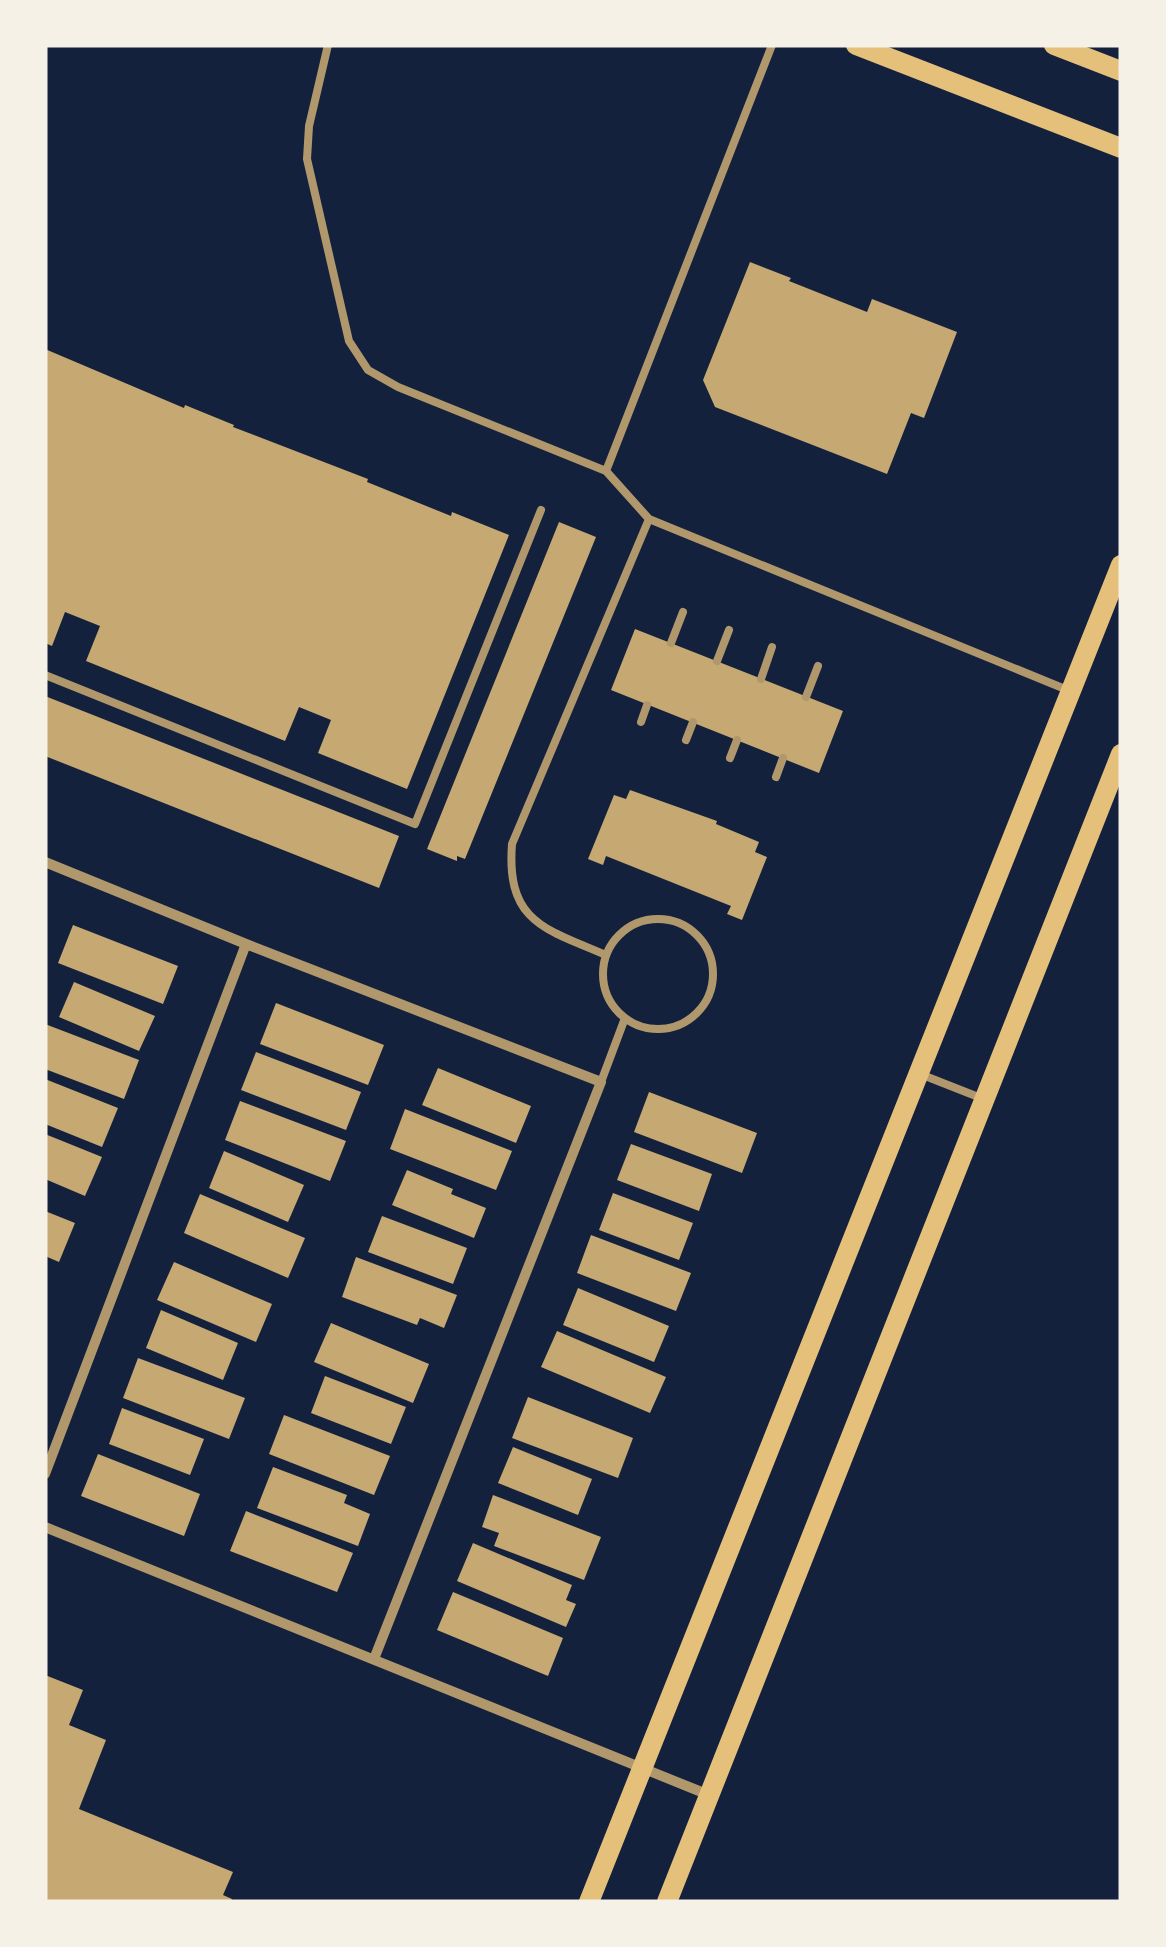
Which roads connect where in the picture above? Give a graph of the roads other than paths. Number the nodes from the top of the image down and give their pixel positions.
1 (328, 45) edge
2 (772, 45) edge
3 (856, 45) edge
4 (1054, 45) edge
5 (1121, 72) edge
6 (1121, 148) edge
7 (606, 470) junction
8 (541, 510) dead end
9 (649, 518) junction
10 (1121, 566) edge
11 (683, 612) dead end
12 (729, 630) dead end
13 (671, 643) dead end
14 (772, 647) dead end
15 (716, 661) dead end
16 (818, 666) dead end
17 (45, 675) edge
18 (760, 679) dead end
19 (1071, 692) junction
20 (806, 697) dead end
21 (647, 705) dead end
22 (641, 722) dead end
23 (693, 722) dead end
24 (686, 740) dead end
25 (737, 740) dead end
26 (1121, 754) edge
27 (730, 758) dead end
28 (783, 758) dead end
29 (776, 777) dead end
30 (45, 862) edge
31 (246, 944) junction
32 (606, 955) junction
33 (626, 1018) junction
34 (920, 1074) junction
35 (600, 1082) junction
36 (983, 1099) junction
37 (45, 1474) edge
38 (45, 1527) edge
39 (374, 1660) junction
40 (642, 1767) junction
41 (709, 1795) junction
42 (589, 1902) edge
43 (667, 1902) edge

1 - 7 lane
2 - 7 lane
3 - 6 main road
4 - 5 main road
7 - 9 lane
8 - 17 lane
9 - 19 lane
9 - 32 lane
10 - 19 main road
11 - 13 lane
12 - 15 lane
14 - 18 lane
16 - 20 lane
19 - 34 main road
21 - 22 lane
23 - 24 lane
25 - 27 lane
26 - 36 main road
28 - 29 lane
30 - 31 street
31 - 35 street
31 - 37 street
32 - 33 lane
32 - 33 lane
33 - 35 lane
34 - 36 lane
34 - 40 main road
35 - 39 street
36 - 41 main road
38 - 39 street
39 - 40 street
40 - 41 street
40 - 42 main road
41 - 43 main road

